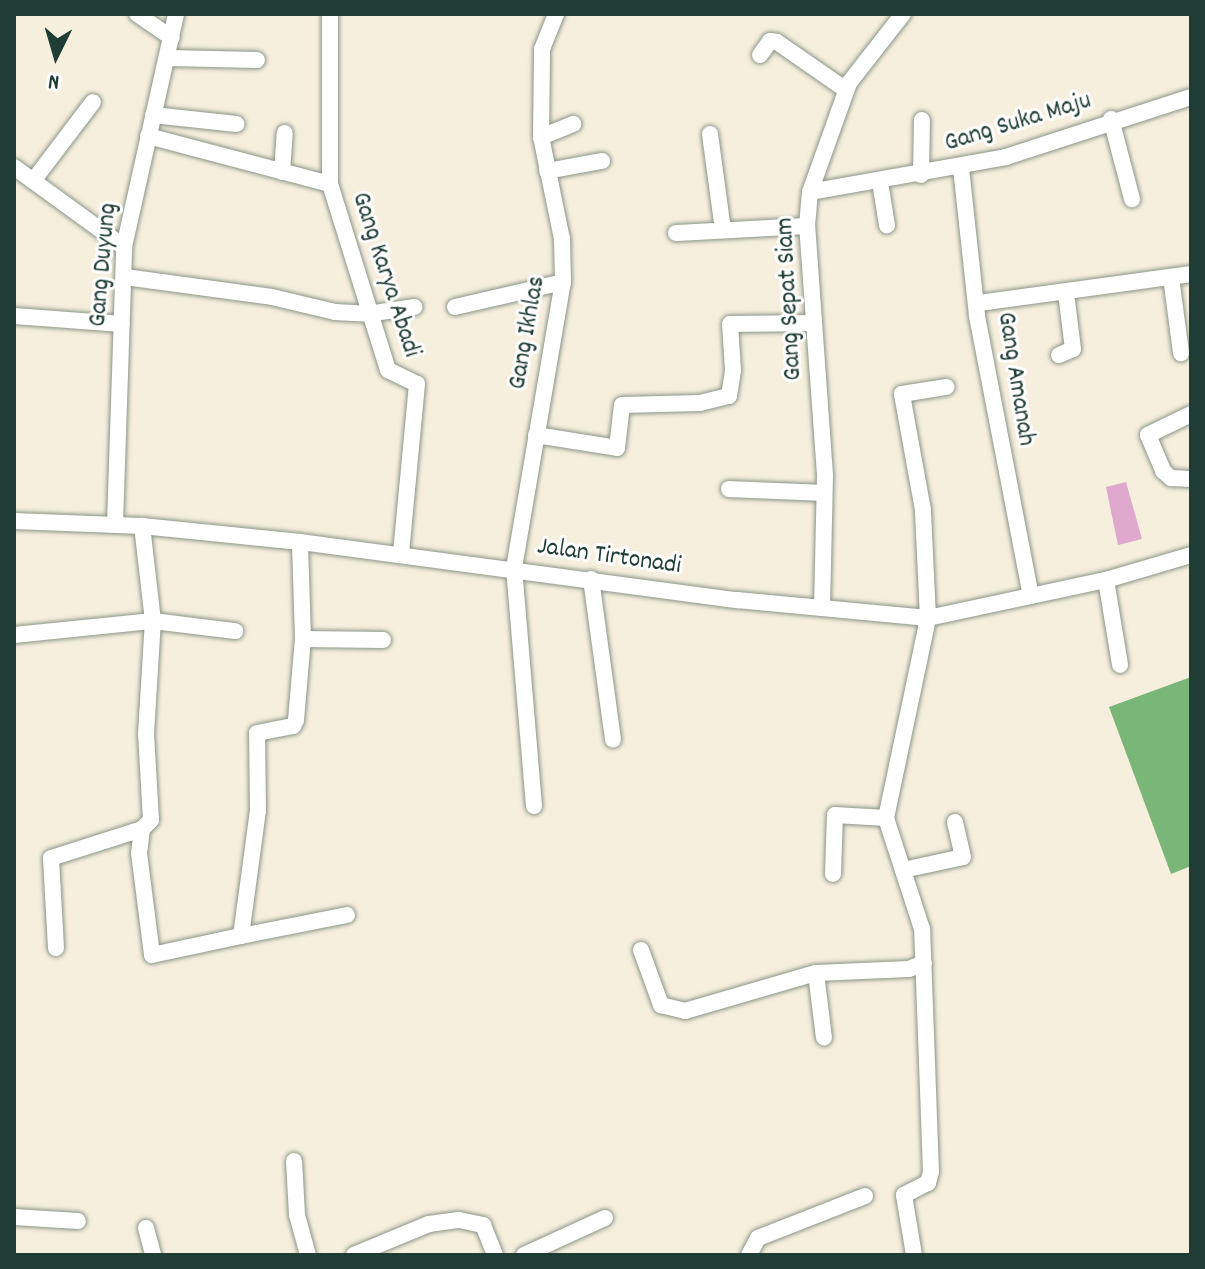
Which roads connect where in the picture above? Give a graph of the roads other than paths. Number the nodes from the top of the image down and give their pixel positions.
1 (137, 14) edge
2 (176, 14) edge
3 (330, 14) edge
4 (556, 14) edge
5 (903, 14) edge
6 (172, 38) junction
7 (760, 55) dead end
8 (168, 58) junction
9 (257, 60) dead end
10 (846, 90) junction
11 (1191, 97) edge
12 (93, 102) dead end
13 (153, 115) junction
14 (1111, 119) junction
15 (922, 120) dead end
16 (237, 124) dead end
17 (574, 124) dead end
18 (285, 133) dead end
19 (710, 134) dead end
20 (148, 136) junction
21 (541, 137) junction
22 (602, 161) dead end
23 (14, 167) edge
24 (961, 168) junction
25 (547, 171) junction
26 (282, 172) junction
27 (921, 175) junction
28 (33, 181) junction
29 (880, 182) junction
30 (330, 184) junction
31 (810, 192) junction
32 (1132, 199) dead end
33 (887, 225) dead end
34 (807, 226) junction
35 (723, 230) junction
36 (676, 233) dead end
37 (124, 247) junction
38 (1191, 274) edge
39 (125, 277) junction
40 (1171, 277) junction
41 (563, 282) junction
42 (1066, 293) junction
43 (979, 303) junction
44 (414, 307) dead end
45 (455, 307) dead end
46 (368, 314) junction
47 (14, 316) edge
48 (814, 323) junction
49 (122, 324) junction
50 (1181, 353) dead end
51 (1059, 355) dead end
52 (946, 387) dead end
53 (1191, 414) edge
54 (536, 435) junction
55 (1191, 479) edge
56 (729, 489) dead end
57 (824, 493) junction
58 (14, 521) edge
59 (115, 524) junction
60 (142, 526) junction
61 (300, 542) junction
62 (401, 553) junction
63 (1191, 555) edge
64 (514, 568) junction
65 (591, 579) junction
66 (1106, 580) junction
67 (1031, 596) junction
68 (822, 608) junction
69 (928, 618) junction
70 (153, 621) junction
71 (235, 631) dead end
72 (14, 635) edge
73 (303, 639) junction
74 (383, 640) dead end
75 (1120, 665) dead end
76 (613, 740) dead end
77 (534, 806) dead end
78 (886, 818) junction
79 (955, 822) dead end
80 (142, 829) junction
81 (903, 870) junction
82 (833, 874) dead end
83 (347, 915) dead end
84 (241, 936) junction
85 (56, 948) dead end
86 (641, 950) dead end
87 (924, 963) junction
88 (816, 973) junction
89 (824, 1038) dead end
90 (294, 1161) dead end
91 (865, 1196) dead end
92 (14, 1217) edge
93 (605, 1218) dead end
94 (78, 1221) dead end
95 (146, 1228) dead end
96 (153, 1255) edge
97 (308, 1255) edge
98 (354, 1255) edge
99 (495, 1255) edge
100 (524, 1255) edge
101 (749, 1255) edge
102 (914, 1255) edge

1 - 6 street
2 - 6 street, Gang Duyung
3 - 30 street, Gang Karya Abadi
4 - 21 street, Gang Ikhlas
5 - 10 street, Gang Sepat Siam
6 - 8 street, Gang Duyung
7 - 10 street
8 - 9 street
8 - 13 street, Gang Duyung
10 - 31 street, Gang Sepat Siam
11 - 14 street, Gang Suka Maju
12 - 28 street
13 - 16 street
13 - 20 street, Gang Duyung
14 - 24 street, Gang Suka Maju
14 - 32 street
15 - 27 street
17 - 21 street
18 - 26 street
19 - 35 street
20 - 26 street
20 - 37 street, Gang Duyung
21 - 25 street, Gang Ikhlas
22 - 25 street
23 - 28 street
24 - 27 street, Gang Suka Maju
24 - 43 street, Gang Amanah
25 - 41 street, Gang Ikhlas
26 - 30 street
27 - 29 street, Gang Suka Maju
28 - 37 street
29 - 31 street, Gang Suka Maju
29 - 33 street
30 - 46 street, Gang Karya Abadi
31 - 34 street, Gang Sepat Siam
34 - 35 street
34 - 48 street, Gang Sepat Siam
35 - 36 street
37 - 39 street, Gang Duyung
38 - 40 street
39 - 46 street
39 - 49 street, Gang Duyung
40 - 42 street
40 - 50 street
41 - 45 street
41 - 54 street, Gang Ikhlas
42 - 43 street
42 - 51 street
43 - 67 street, Gang Amanah
44 - 46 street
46 - 62 street, Gang Karya Abadi
47 - 49 street
48 - 54 street
48 - 57 street, Gang Sepat Siam
49 - 59 street, Gang Duyung
52 - 69 street
53 - 55 street
54 - 64 street, Gang Ikhlas
56 - 57 street
57 - 68 street, Gang Sepat Siam
58 - 59 street, Jalan Tirtonadi
59 - 60 street, Jalan Tirtonadi
60 - 61 street, Jalan Tirtonadi
60 - 70 street
61 - 62 street, Jalan Tirtonadi
61 - 73 street
62 - 64 street, Jalan Tirtonadi
63 - 66 street, Jalan Tirtonadi
64 - 65 street, Jalan Tirtonadi
64 - 77 street, Gang Ikhlas
65 - 68 street, Jalan Tirtonadi
65 - 76 street
66 - 67 street, Jalan Tirtonadi
66 - 75 street
67 - 69 street, Jalan Tirtonadi
68 - 69 street, Jalan Tirtonadi
69 - 78 street
70 - 71 street
70 - 72 street
70 - 80 street
73 - 74 street
73 - 84 street
78 - 81 street
78 - 82 street
79 - 81 street
80 - 84 street
80 - 85 street
81 - 87 street
83 - 84 street
86 - 88 street
87 - 88 street
87 - 102 street
88 - 89 street
90 - 97 street
91 - 101 street
92 - 94 street
93 - 100 street
95 - 96 street
98 - 99 street

